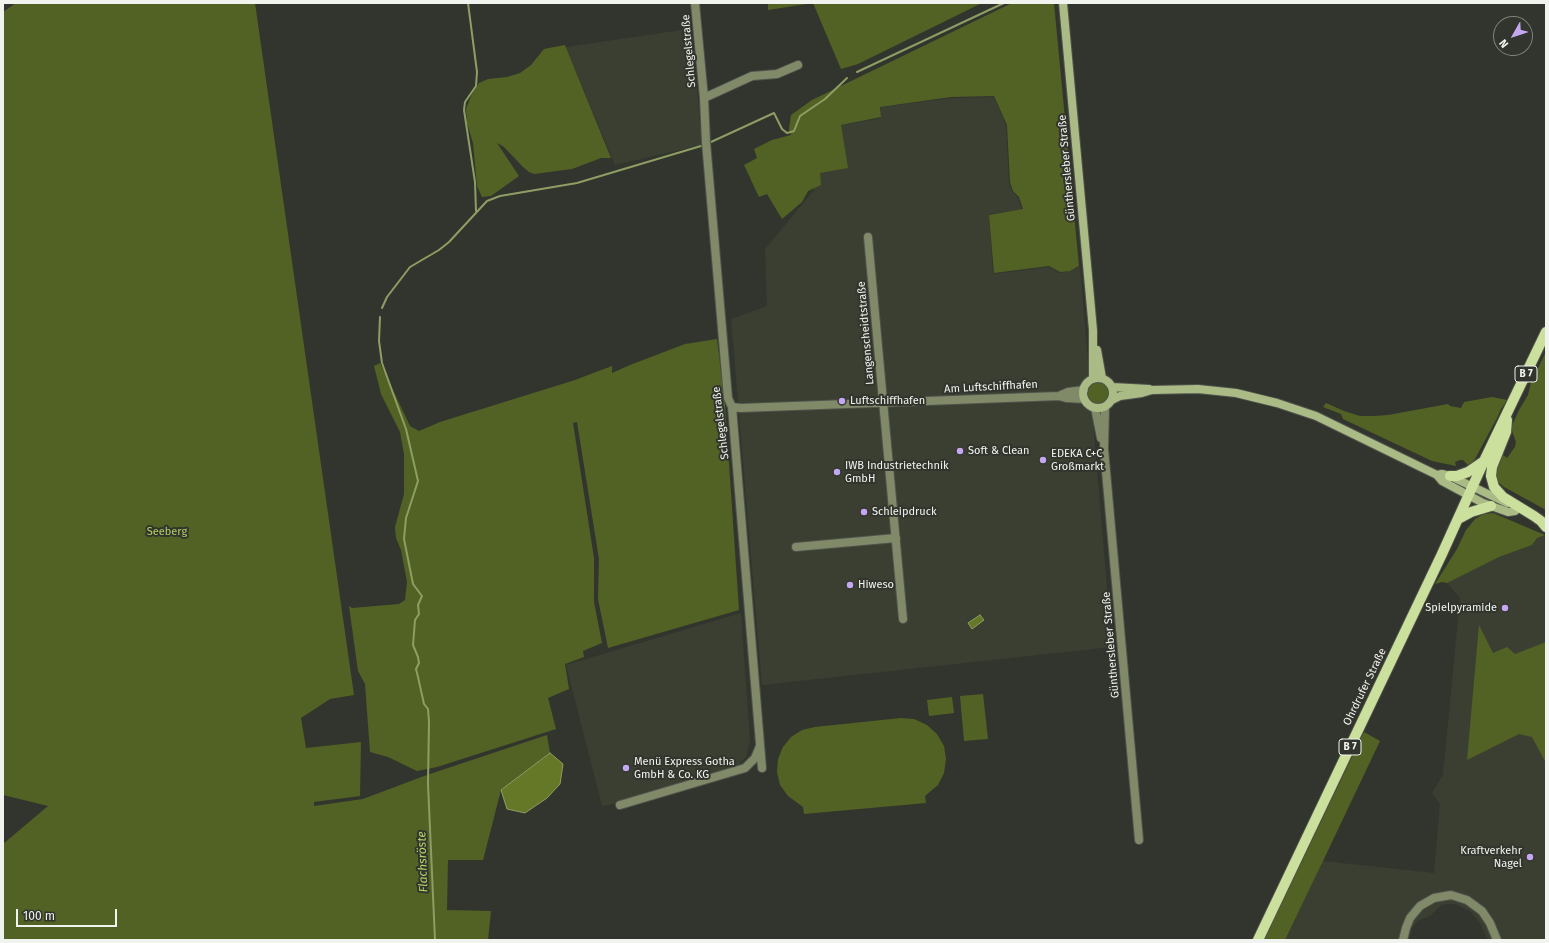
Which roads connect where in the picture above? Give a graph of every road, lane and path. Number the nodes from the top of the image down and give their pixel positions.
1 (695, 3) edge
2 (1062, 3) edge
3 (798, 65) dead end
4 (704, 98) junction
5 (868, 236) dead end
6 (1546, 332) edge
7 (1098, 378) junction
8 (1112, 387) junction
9 (1084, 390) junction
10 (1152, 390) junction
11 (1059, 396) junction
12 (1084, 399) junction
13 (1112, 400) junction
14 (883, 403) junction
15 (732, 406) junction
16 (1105, 407) junction
17 (1095, 408) junction
18 (1507, 416) junction
19 (1104, 449) junction
20 (1484, 461) junction
21 (1437, 475) junction
22 (1450, 476) junction
23 (1471, 491) junction
24 (1491, 506) junction
25 (1515, 511) junction
26 (1458, 519) junction
27 (1546, 528) edge
28 (896, 538) junction
29 (796, 546) dead end
30 (903, 619) dead end
31 (760, 745) junction
32 (762, 768) dead end
33 (620, 805) dead end
34 (1139, 840) dead end
35 (1258, 940) edge
36 (1403, 940) edge
37 (1496, 940) edge

1 - 4 street, Schlegelstraße
2 - 7 main road, Günthersleber Straße
3 - 4 street, Schlegelstraße
4 - 15 street, Schlegelstraße
5 - 14 street, Langenscheidtstraße
6 - 18 main road, B 7
7 - 8 main road
7 - 9 main road
8 - 10 main road
8 - 13 main road
9 - 11 street, Am Luftschiffhafen
9 - 12 main road
10 - 13 main road
10 - 21 main road
11 - 12 street, Am Luftschiffhafen
11 - 14 street, Am Luftschiffhafen
12 - 17 main road
13 - 16 main road
14 - 15 street, Am Luftschiffhafen
14 - 28 street, Langenscheidtstraße
15 - 31 street, Schlegelstraße
16 - 17 main road
16 - 19 street, Günthersleber Straße
17 - 19 street, Günthersleber Straße
18 - 20 main road, B 7
18 - 27 main road
19 - 34 street, Günthersleber Straße
20 - 22 main road
20 - 23 main road, B 7
21 - 22 main road
21 - 23 main road
22 - 23 main road
23 - 24 main road
23 - 25 main road
23 - 26 main road, Ohrdrufer Straße / B 7
24 - 25 main road
24 - 26 main road
25 - 27 main road
26 - 35 main road, Ohrdrufer Straße / B 7
28 - 29 street
28 - 30 street, Langenscheidtstraße
31 - 32 street, Schlegelstraße
31 - 33 street
36 - 37 street

